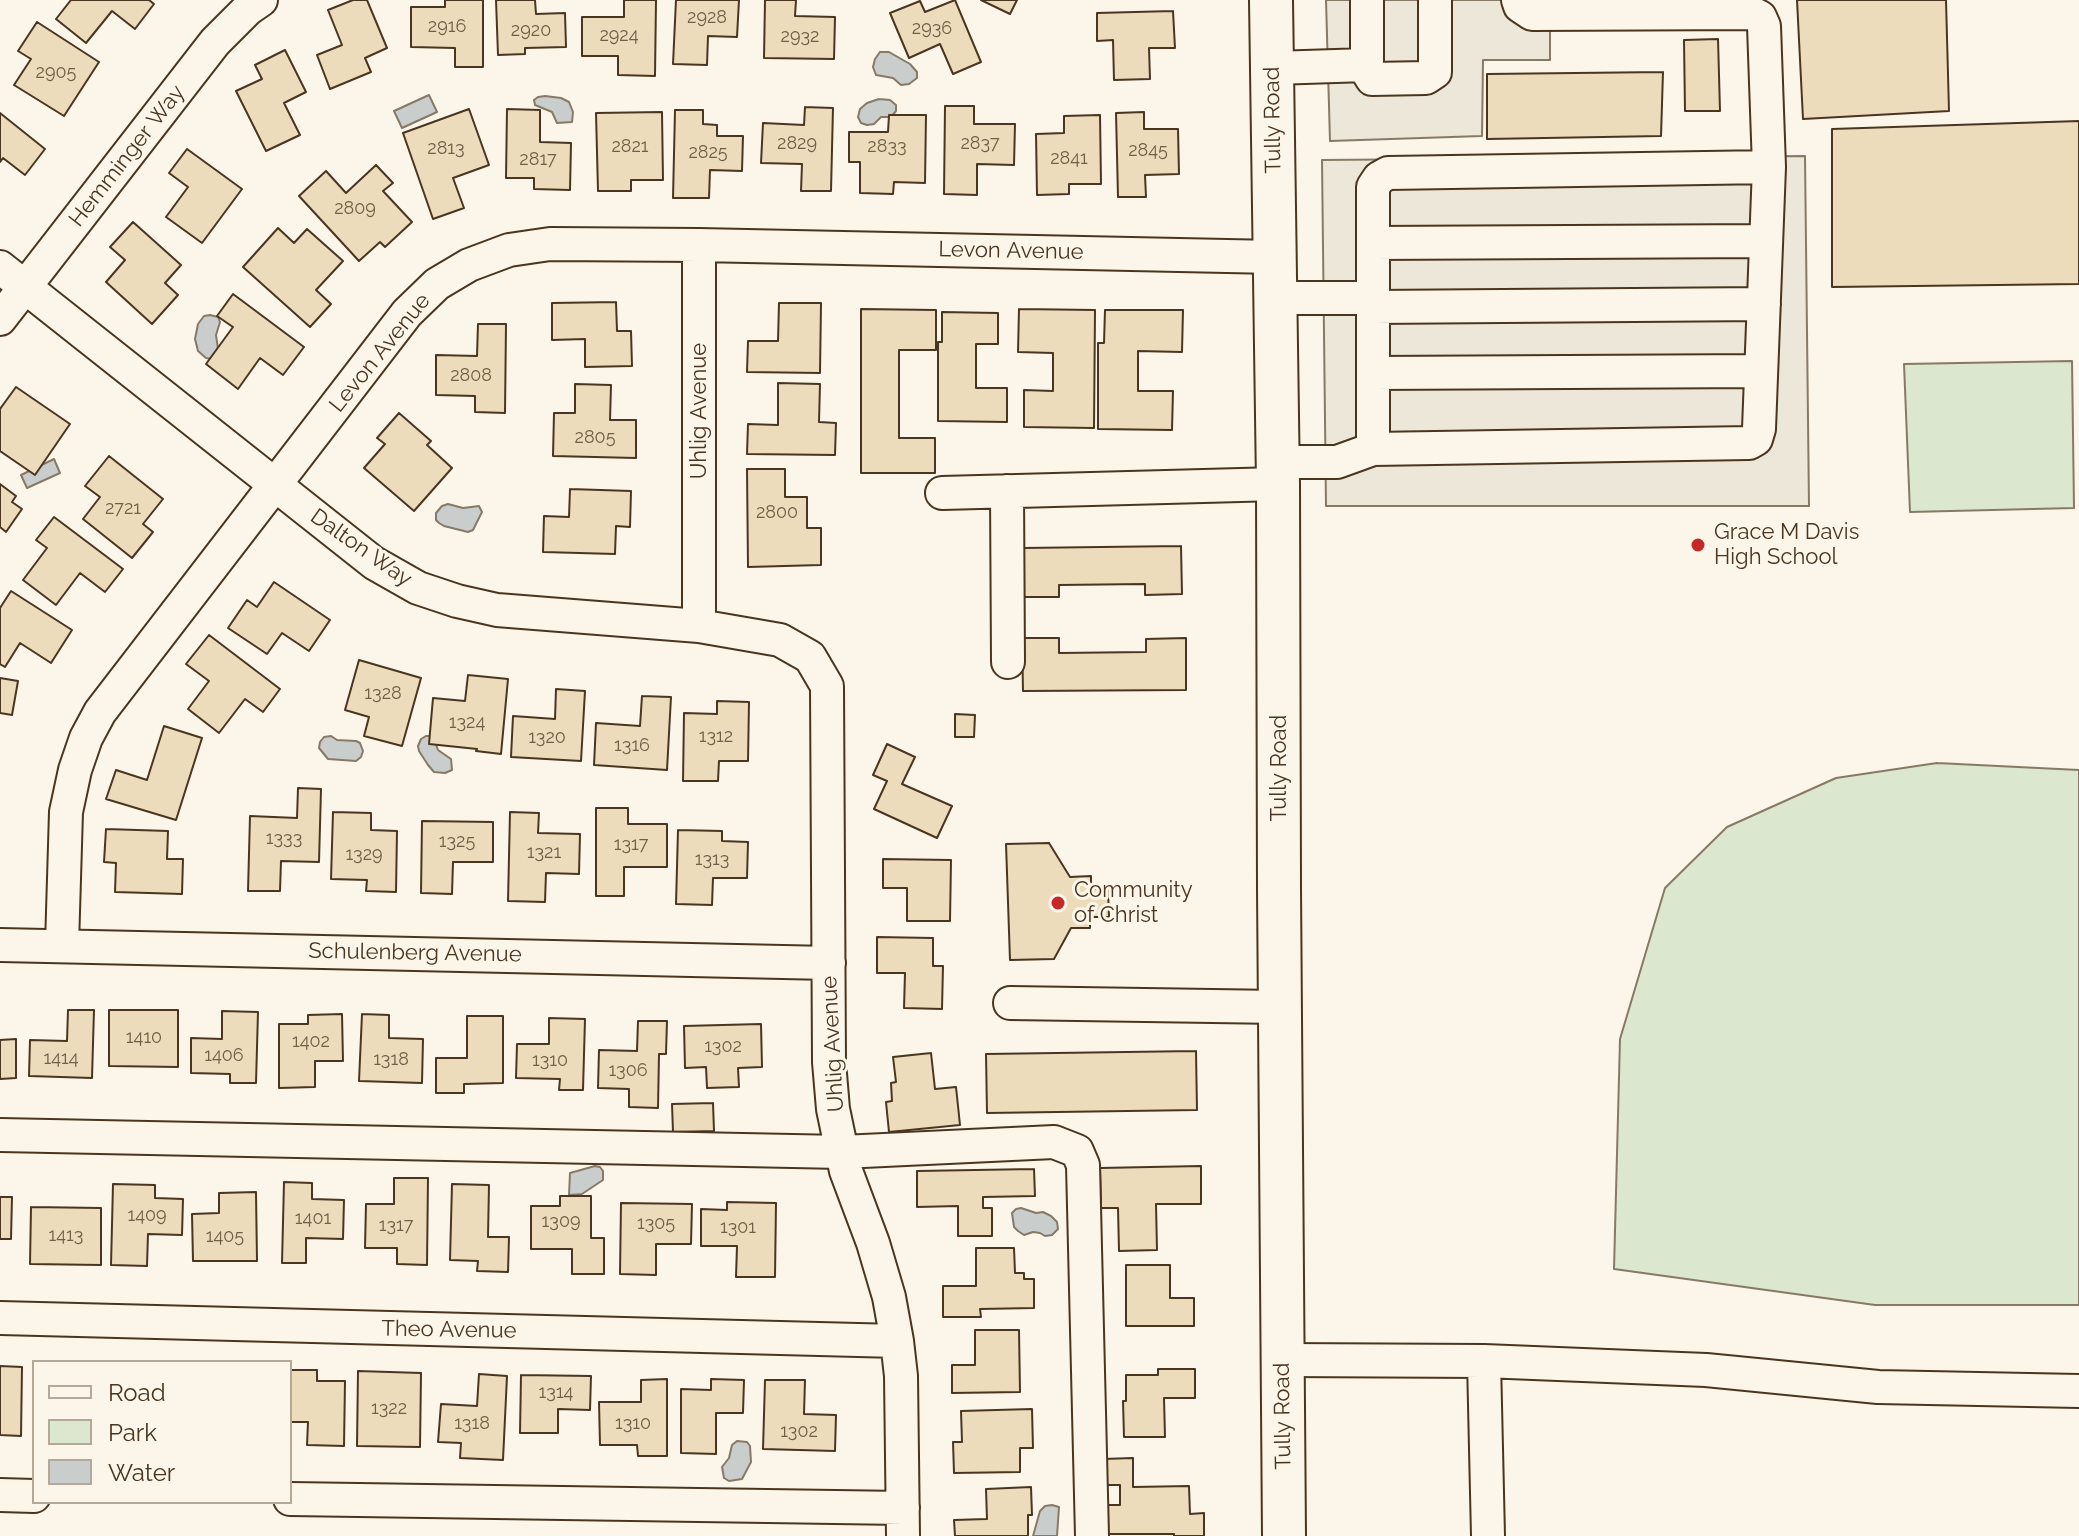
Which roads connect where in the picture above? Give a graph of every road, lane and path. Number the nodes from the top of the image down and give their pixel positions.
1 (261, 0) edge
2 (1271, 0) edge
3 (1367, 0) edge
4 (1435, 0) edge
5 (1518, 0) edge
6 (1367, 65) junction
7 (1273, 68) junction
8 (1769, 167) junction
9 (1766, 241) junction
10 (1373, 243) junction
11 (699, 245) junction
12 (1275, 257) junction
13 (0, 267) edge
14 (25, 287) junction
15 (1276, 298) junction
16 (1373, 302) junction
17 (1764, 304) junction
18 (0, 319) edge
19 (1761, 371) junction
20 (1373, 373) junction
21 (1373, 449) junction
22 (1278, 473) junction
23 (275, 485) junction
24 (1007, 491) junction
25 (942, 493) dead end
26 (699, 626) junction
27 (1008, 662) dead end
28 (827, 686) joint
29 (0, 945) edge
30 (62, 945) junction
31 (829, 963) junction
32 (1010, 1003) dead end
33 (1280, 1007) junction
34 (0, 1135) edge
35 (842, 1152) junction
36 (0, 1318) edge
37 (897, 1341) junction
38 (1283, 1360) junction
39 (1484, 1361) junction
40 (2079, 1391) edge
41 (0, 1495) edge
42 (32, 1496) edge
43 (292, 1499) edge
44 (903, 1522) edge
45 (1092, 1536) edge
46 (1284, 1536) edge
47 (1488, 1536) edge

1 - 14 street, Hemminger Way
2 - 7 main road, Tully Road
3 - 6 street
4 - 6 street
5 - 8 street
6 - 7 street
7 - 12 main road, Tully Road
8 - 9 street
8 - 10 street
9 - 10 street
9 - 17 street
10 - 16 street
11 - 12 street, Levon Avenue
11 - 23 street, Levon Avenue
11 - 26 street, Uhlig Avenue
12 - 15 main road, Tully Road
13 - 14 street, Dalton Way
14 - 18 street, Hemminger Way
14 - 23 street, Dalton Way
15 - 16 street
15 - 22 main road, Tully Road
16 - 17 street
16 - 20 street
17 - 19 street
19 - 20 street
19 - 21 street
20 - 21 street
21 - 22 street
22 - 24 street
22 - 33 main road, Tully Road
23 - 26 street, Dalton Way
23 - 30 street, Levon Avenue
24 - 25 street
24 - 27 street
26 - 28 street, Dalton Way
28 - 31 street, Uhlig Avenue
29 - 30 street, Schulenberg Avenue
30 - 31 street, Schulenberg Avenue
31 - 35 street, Uhlig Avenue
32 - 33 street
33 - 38 main road, Tully Road
34 - 35 street
35 - 37 street, Uhlig Avenue
35 - 45 street
36 - 37 street, Theo Avenue
37 - 44 street, Uhlig Avenue
38 - 39 street
38 - 46 main road, Tully Road
39 - 40 street
39 - 47 street
41 - 42 street
43 - 44 street

